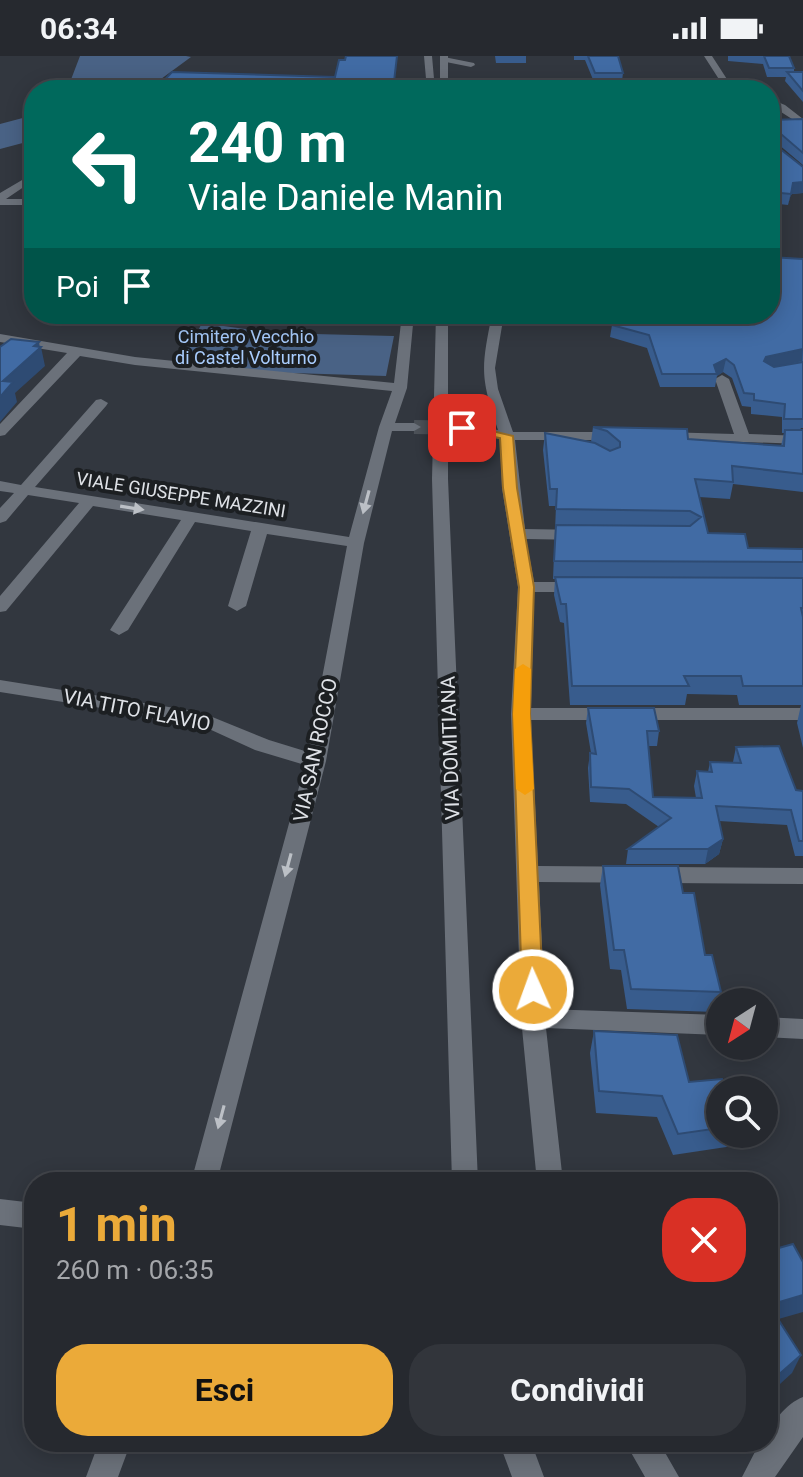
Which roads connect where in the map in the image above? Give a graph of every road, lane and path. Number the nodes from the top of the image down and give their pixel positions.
1 (428, 56) edge
2 (708, 56) edge
3 (444, 59) edge
4 (430, 80) edge
5 (444, 80) edge
6 (476, 80) edge
7 (724, 80) edge
8 (780, 106) edge
9 (783, 121) edge
10 (800, 121) edge
11 (24, 183) edge
12 (0, 200) edge
13 (24, 201) edge
14 (407, 324) edge
15 (442, 324) edge
16 (496, 324) edge
17 (0, 338) edge
18 (75, 353) junction
19 (303, 379) junction
20 (722, 379) dead end
21 (400, 388) junction
22 (356, 392) junction
23 (101, 403) dead end
24 (390, 416) junction
25 (414, 427) tunnel mouth
26 (462, 428) tunnel mouth
27 (0, 432) edge
28 (743, 438) junction
29 (507, 439) junction
30 (803, 440) edge
31 (598, 453) edge
32 (0, 486) edge
33 (27, 490) junction
34 (89, 501) junction
35 (0, 518) edge
36 (190, 518) junction
37 (260, 529) junction
38 (516, 534) junction
39 (594, 535) edge
40 (356, 543) junction
41 (526, 587) junction
42 (603, 587) edge
43 (237, 606) dead end
44 (0, 607) edge
45 (119, 630) dead end
46 (0, 686) edge
47 (521, 714) junction
48 (803, 714) edge
49 (316, 761) junction
50 (530, 874) junction
51 (803, 876) edge
52 (533, 1018) junction
53 (706, 1024) edge
54 (778, 1028) edge
55 (803, 1029) edge
56 (207, 1172) edge
57 (465, 1172) edge
58 (549, 1172) edge
59 (0, 1212) edge
60 (24, 1215) edge
61 (803, 1412) edge
62 (778, 1445) edge
63 (111, 1452) edge
64 (519, 1452) edge
65 (647, 1452) edge
66 (772, 1452) edge
67 (102, 1477) edge
68 (528, 1477) edge
69 (663, 1477) edge
70 (758, 1477) edge

1 - 4 street
2 - 7 street
3 - 5 street
3 - 6 street
8 - 10 street
9 - 10 street
11 - 12 street
12 - 13 street
14 - 21 street, VIA SAN ROCCO
15 - 57 street, VIA DOMITIANA
16 - 29 street
17 - 18 street
18 - 19 street
18 - 27 street
19 - 21 street
19 - 22 street
20 - 28 street
21 - 22 street
21 - 24 street, VIA SAN ROCCO
22 - 24 street
23 - 33 street
24 - 25 street
24 -> 40 street, VIA SAN ROCCO
26 - 29 street
28 - 29 street
28 - 30 street
29 - 31 street
29 - 38 street
32 - 33 street, VIALE GIUSEPPE MAZZINI
33 - 34 street, VIALE GIUSEPPE MAZZINI
33 - 35 street
34 -> 36 street, VIALE GIUSEPPE MAZZINI
34 - 44 street
36 - 37 street, VIALE GIUSEPPE MAZZINI
36 - 45 street
37 - 40 street, VIALE GIUSEPPE MAZZINI
37 - 43 street
38 - 39 street
38 - 41 street
40 - 49 street, VIA SAN ROCCO
41 - 42 street
41 - 47 street
46 - 49 street, VIA TITO FLAVIO
47 - 48 street
47 - 50 street
49 -> 56 street, VIA SAN ROCCO
50 - 51 street
50 - 52 street
52 - 53 street
52 - 58 street
54 - 55 street
59 - 60 street
61 - 62 street
63 - 67 street
64 - 68 street
65 - 69 street
66 - 70 street

